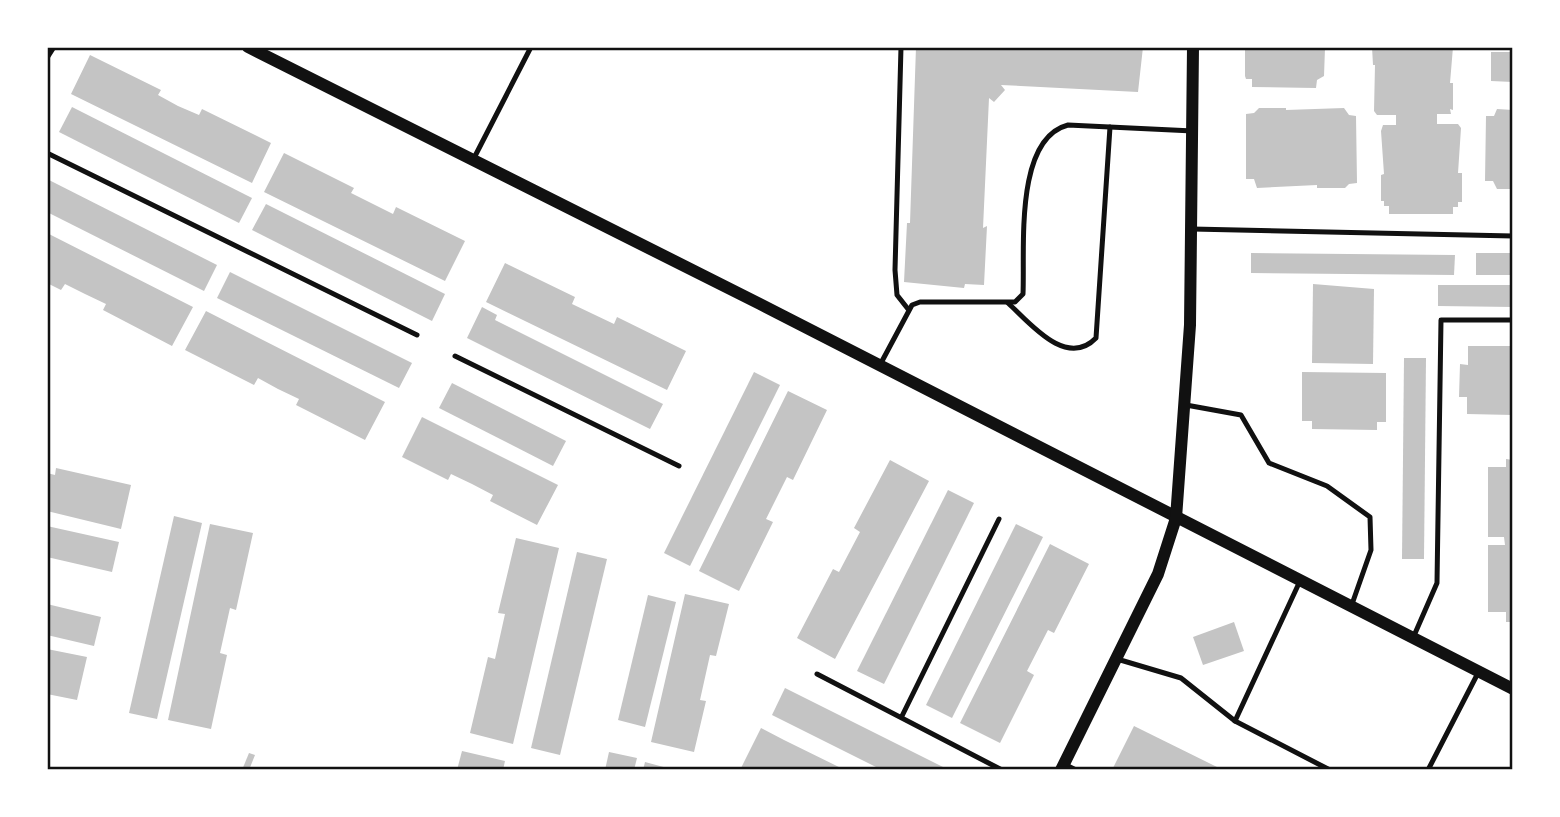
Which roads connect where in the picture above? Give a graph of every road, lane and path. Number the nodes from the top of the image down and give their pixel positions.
1 (54, 47) edge
2 (248, 47) edge
3 (531, 47) edge
4 (901, 47) edge
5 (1193, 47) edge
6 (47, 58) edge
7 (1110, 127) junction
8 (1193, 131) junction
9 (47, 153) edge
10 (473, 160) junction
11 (1192, 229) junction
12 (1513, 236) edge
13 (1008, 303) junction
14 (908, 309) junction
15 (1513, 320) edge
16 (417, 335) dead end
17 (455, 356) dead end
18 (880, 365) junction
19 (1186, 405) junction
20 (679, 466) dead end
21 (1176, 517) junction
22 (999, 519) dead end
23 (1300, 580) junction
24 (1350, 607) junction
25 (1413, 638) junction
26 (1117, 659) junction
27 (1479, 672) junction
28 (817, 674) dead end
29 (1513, 689) edge
30 (902, 716) junction
31 (1235, 720) junction
32 (1067, 768) edge
33 (1002, 770) edge
34 (1330, 770) edge
35 (1428, 770) edge

1 - 6 lane
2 - 10 street
3 - 10 lane
4 - 14 lane
5 - 8 street
7 - 8 lane
7 - 13 lane
7 - 13 lane
8 - 11 street
9 - 16 lane
10 - 18 street
11 - 12 lane
11 - 19 street
13 - 14 lane
14 - 18 lane
15 - 25 lane
17 - 20 lane
18 - 21 street
19 - 21 street
19 - 24 lane
21 - 23 street
21 - 26 street
22 - 30 lane
23 - 24 street
23 - 31 lane
24 - 25 street
25 - 27 street
26 - 31 lane
26 - 32 street
27 - 29 street
27 - 35 lane
28 - 30 lane
30 - 33 lane
31 - 34 lane

